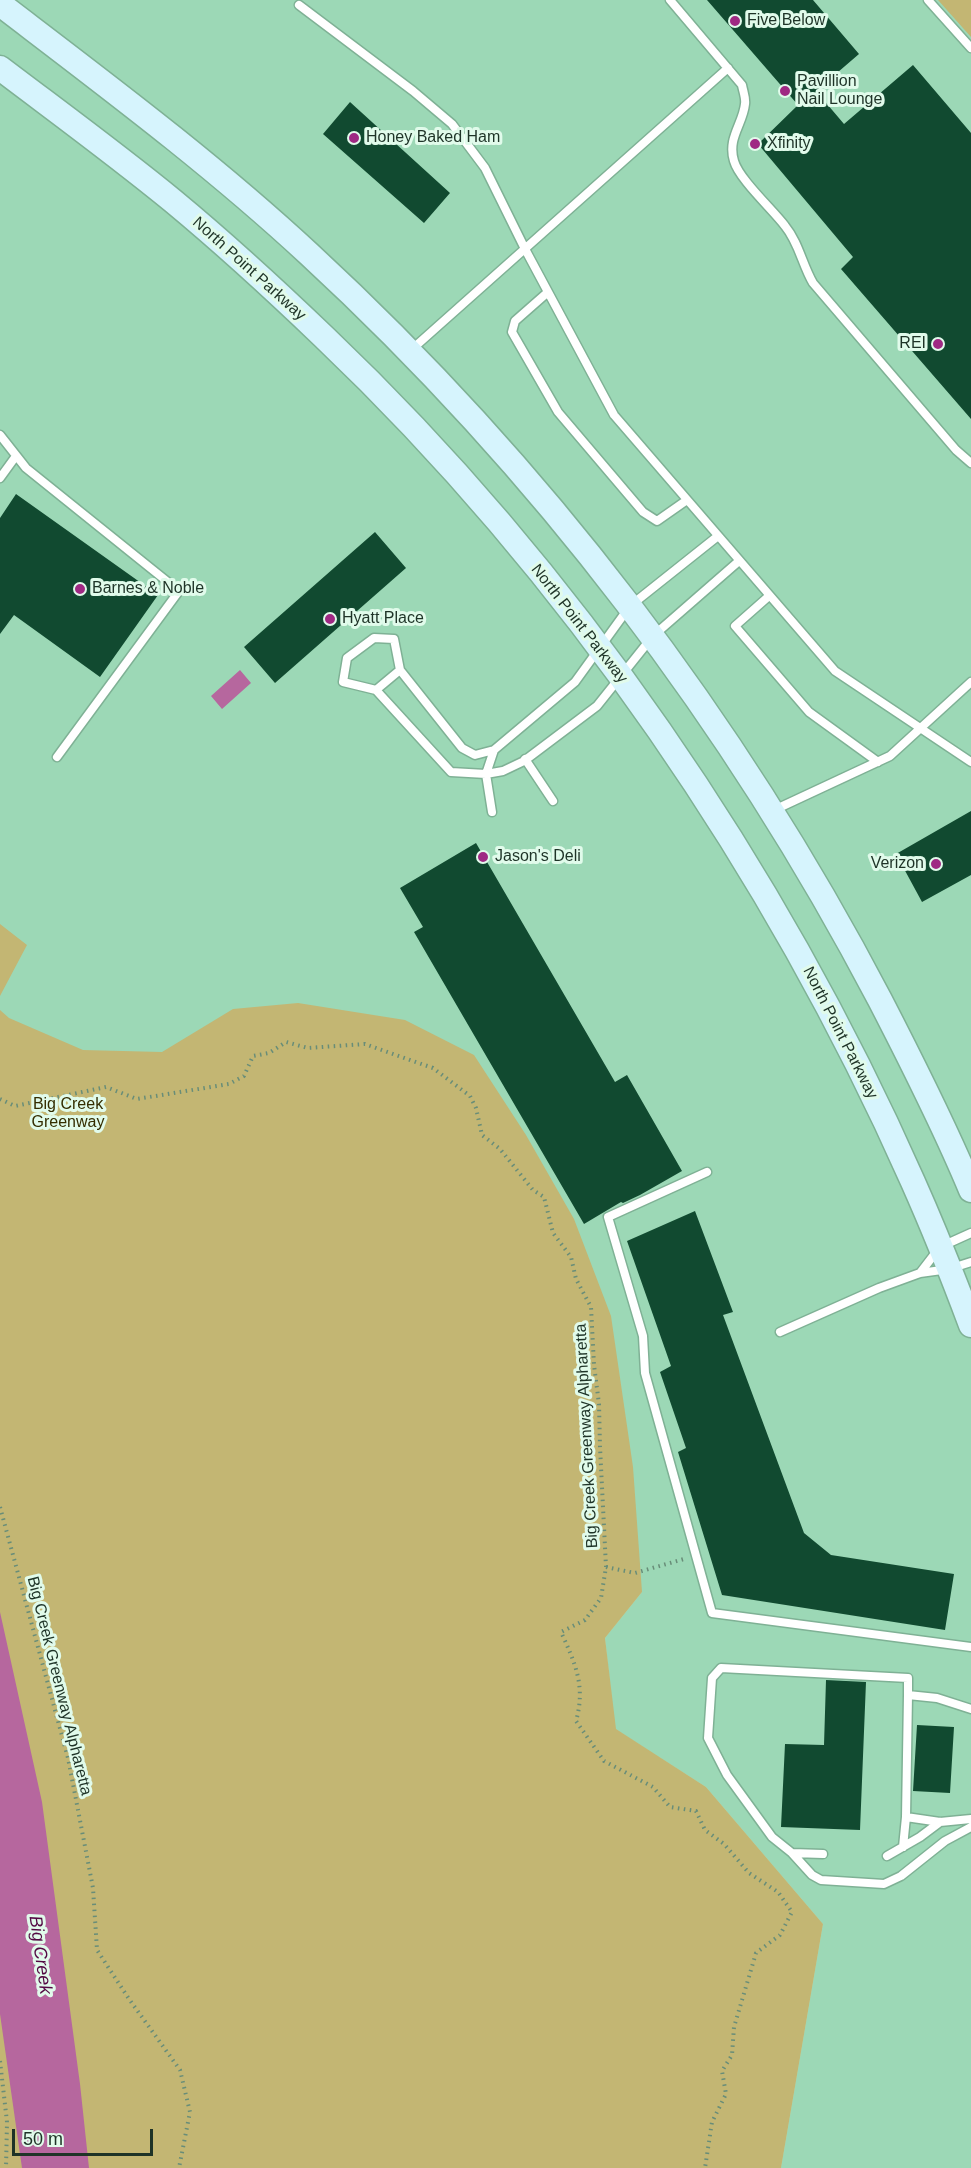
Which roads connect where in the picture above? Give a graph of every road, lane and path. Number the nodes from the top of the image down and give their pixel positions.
1 (670, 0) edge
2 (928, 0) edge
3 (0, 4) edge
4 (299, 5) dead end
5 (971, 48) edge
6 (0, 68) edge
7 (728, 68) junction
8 (525, 249) junction
9 (548, 292) junction
10 (410, 351) junction
11 (0, 435) edge
12 (16, 456) junction
13 (971, 463) edge
14 (0, 478) edge
15 (687, 500) junction
16 (718, 536) junction
17 (739, 561) junction
18 (769, 596) junction
19 (630, 606) junction
20 (653, 636) junction
21 (600, 649) junction
22 (400, 670) junction
23 (620, 677) junction
24 (971, 682) edge
25 (376, 690) junction
26 (919, 729) junction
27 (494, 750) junction
28 (57, 757) dead end
29 (525, 759) junction
30 (878, 762) junction
31 (971, 762) edge
32 (486, 774) junction
33 (553, 801) dead end
34 (772, 811) junction
35 (492, 812) dead end
36 (0, 1099) edge
37 (706, 1172) dead end
38 (971, 1190) edge
39 (971, 1233) edge
40 (940, 1246) junction
41 (960, 1265) edge
42 (920, 1273) junction
43 (971, 1325) edge
44 (780, 1332) dead end
45 (0, 1507) edge
46 (696, 1555) junction
47 (606, 1567) junction
48 (971, 1647) edge
49 (908, 1695) junction
50 (971, 1709) edge
51 (906, 1817) junction
52 (971, 1819) edge
53 (940, 1822) junction
54 (971, 1827) edge
55 (903, 1847) junction
56 (792, 1853) junction
57 (823, 1854) dead end
58 (887, 1856) dead end
59 (0, 2061) edge
60 (6, 2168) edge
61 (179, 2168) edge
62 (705, 2168) edge

1 - 7 lane
2 - 5 lane
3 - 10 street
4 - 8 lane
6 - 21 street, North Point Parkway
7 - 8 lane
7 - 13 lane
8 - 9 lane
8 - 10 lane
9 - 15 lane
9 - 15 lane
10 - 19 street
11 - 12 lane
12 - 14 lane
12 - 28 lane
15 - 16 lane
16 - 17 lane
16 - 19 lane
17 - 18 lane
17 - 20 lane
18 - 26 lane
18 - 30 lane
19 - 20 street
19 - 21 lane
20 - 23 lane
20 - 34 street
21 - 23 street, North Point Parkway
21 - 27 lane
22 - 25 lane
22 - 25 lane
22 - 27 lane
23 - 29 lane
23 - 40 street, North Point Parkway
24 - 26 lane
25 - 32 lane
26 - 30 lane
26 - 31 lane
27 - 32 lane
29 - 32 lane
29 - 33 lane
30 - 34 lane
32 - 35 lane
34 - 38 street
36 - 47 path, Big Creek Greenway Alpharetta
37 - 46 lane
39 - 40 lane
40 - 41 street, North Point Parkway
40 - 42 lane
41 - 42 lane
41 - 43 street, North Point Parkway
42 - 44 lane
45 - 61 path, Big Creek Greenway Alpharetta
46 - 47 path
46 - 48 lane
47 - 62 path, Big Creek Greenway Alpharetta
49 - 50 lane
49 - 51 lane
49 - 56 lane
51 - 53 lane
51 - 55 lane
52 - 53 lane
53 - 55 lane
54 - 56 lane
55 - 58 lane
56 - 57 lane
59 - 60 path

